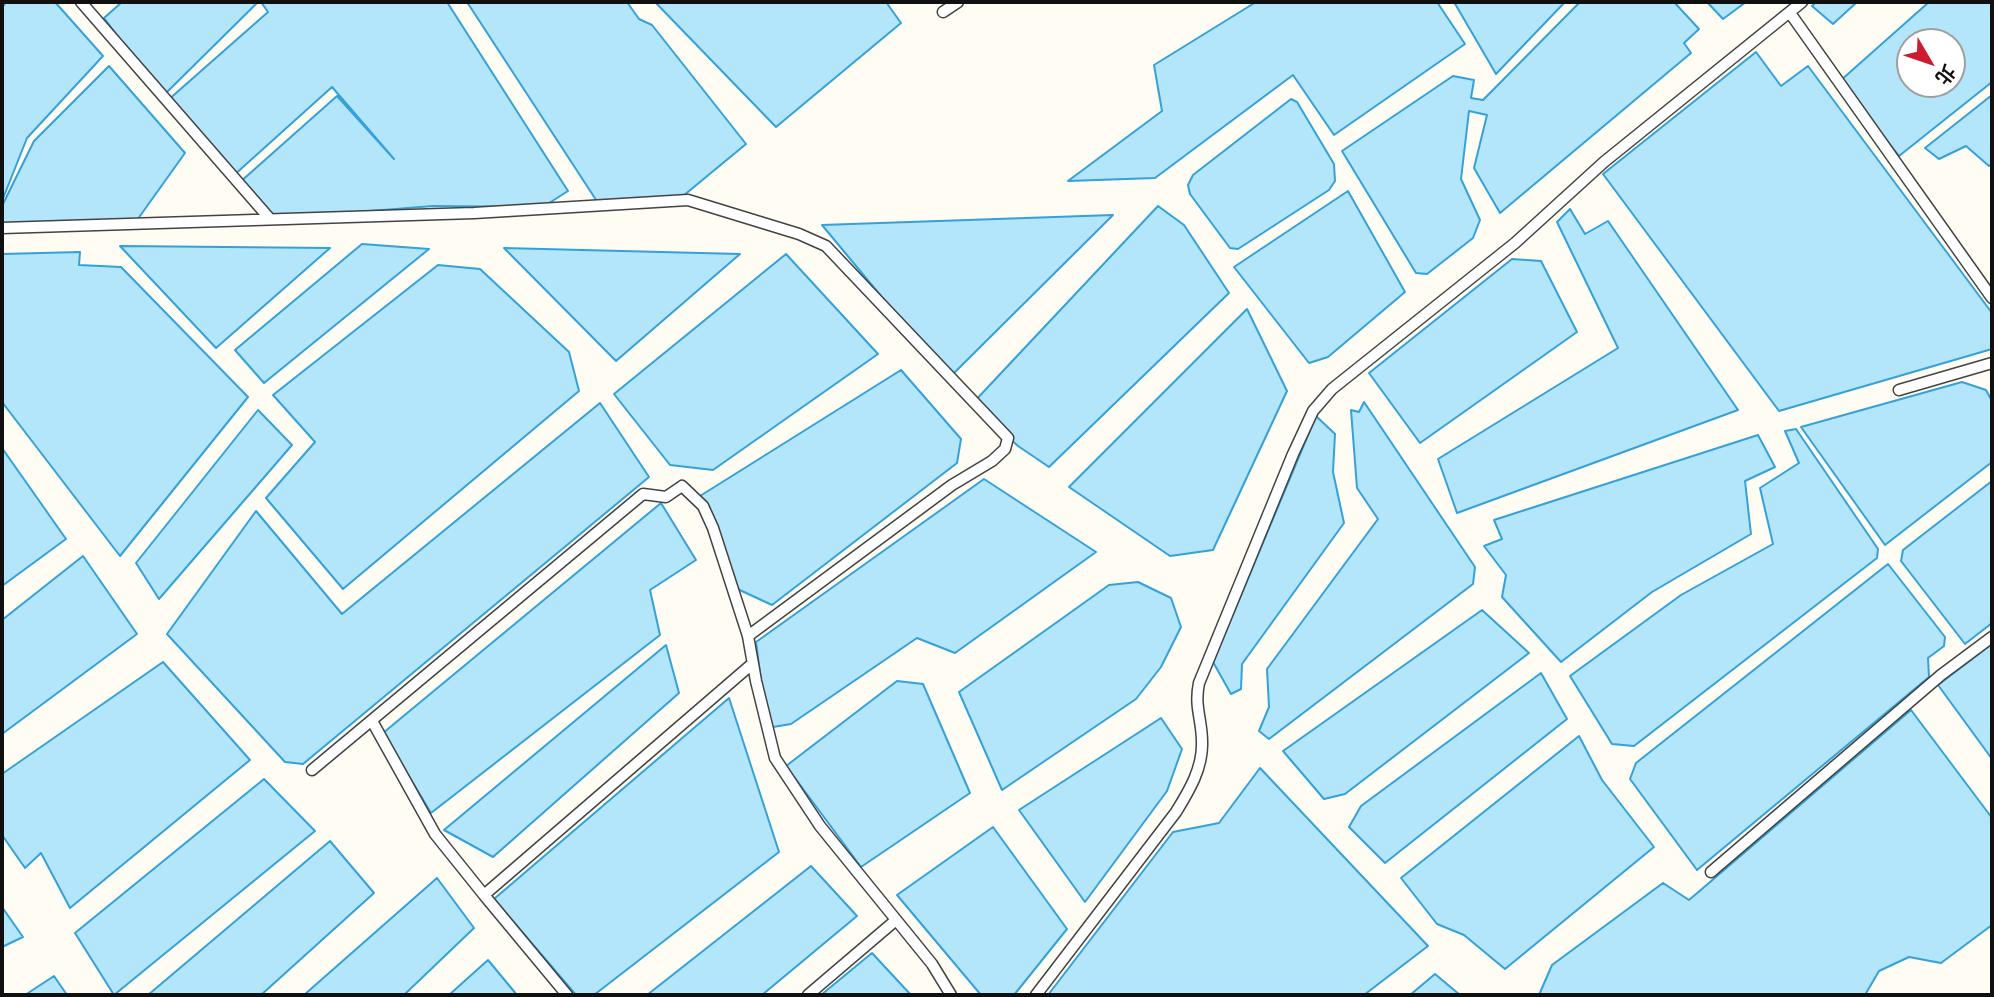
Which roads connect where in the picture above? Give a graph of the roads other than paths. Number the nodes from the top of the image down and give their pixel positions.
1 (81, 2) edge
2 (958, 2) edge
3 (1802, 2) edge
4 (943, 12) dead end
5 (1790, 13) junction
6 (270, 219) junction
7 (2, 228) edge
8 (1992, 298) edge
9 (1992, 363) edge
10 (1899, 390) dead end
11 (748, 636) junction
12 (1992, 637) edge
13 (752, 664) junction
14 (372, 721) junction
15 (312, 770) dead end
16 (1711, 873) dead end
17 (484, 895) junction
18 (897, 920) junction
19 (567, 995) edge
20 (808, 995) edge
21 (951, 995) edge
22 (1036, 995) edge

1 - 6 lane
2 - 4 lane
3 - 5 lane
5 - 8 lane
5 - 22 lane
6 - 7 lane
6 - 11 lane
9 - 10 lane
11 - 13 lane
11 - 14 lane
12 - 16 lane
13 - 17 lane
13 - 18 lane
14 - 15 lane
14 - 17 lane
17 - 19 lane
18 - 20 lane
18 - 21 lane

